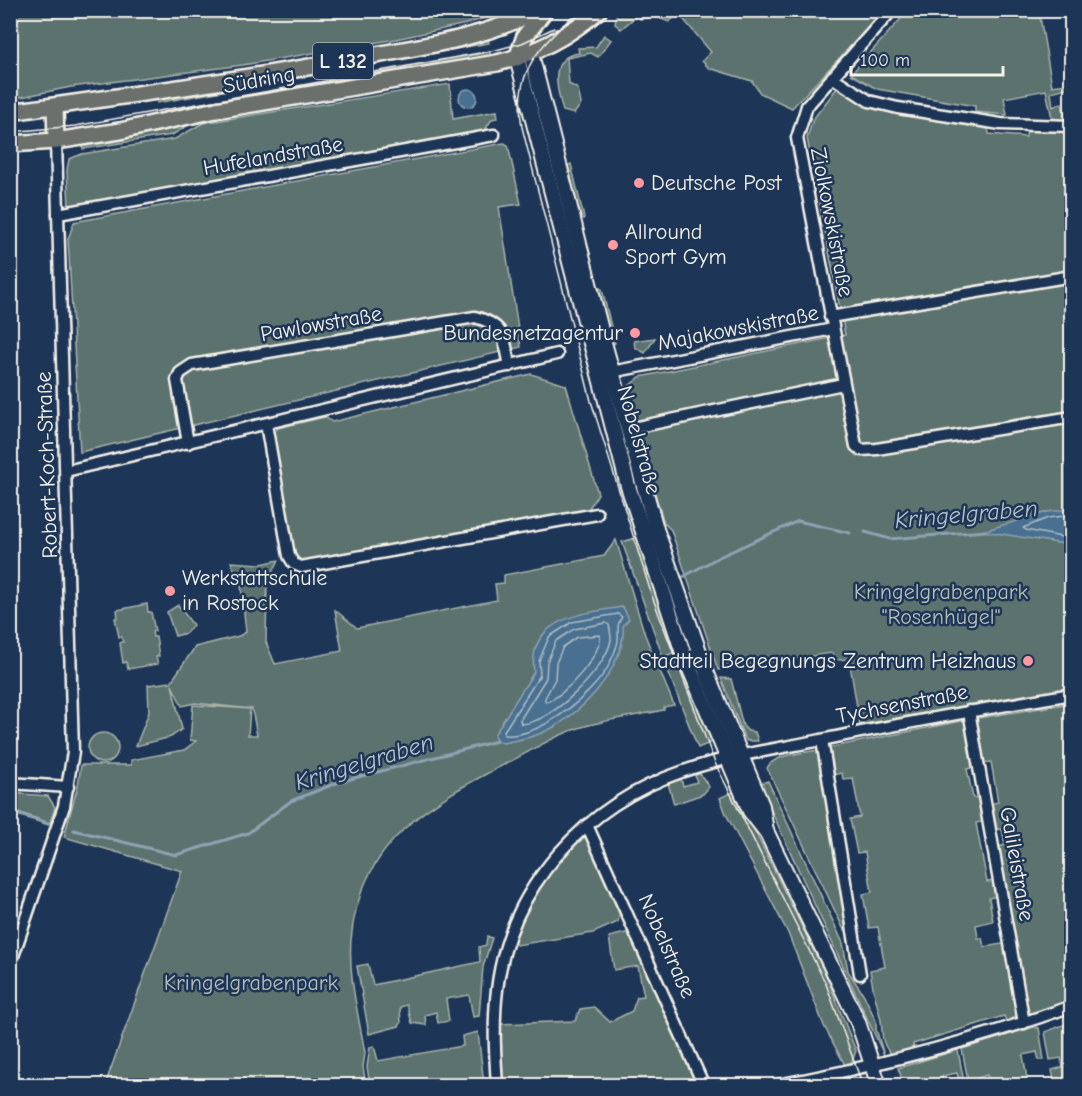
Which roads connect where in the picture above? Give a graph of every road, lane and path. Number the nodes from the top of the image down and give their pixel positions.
1 (538, 10) edge
2 (544, 10) edge
3 (599, 10) edge
4 (892, 10) edge
5 (497, 30) junction
6 (523, 51) junction
7 (832, 77) junction
8 (55, 106) junction
9 (10, 112) edge
10 (1071, 126) edge
11 (494, 135) dead end
12 (56, 141) junction
13 (10, 144) edge
14 (58, 214) junction
15 (1071, 276) edge
16 (830, 317) junction
17 (833, 329) junction
18 (556, 354) dead end
19 (510, 366) junction
20 (612, 372) junction
21 (598, 375) junction
22 (843, 384) junction
23 (1071, 417) edge
24 (266, 424) junction
25 (628, 429) junction
26 (188, 443) junction
27 (66, 471) junction
28 (597, 514) dead end
29 (1071, 694) edge
30 (969, 711) junction
31 (822, 740) junction
32 (735, 758) junction
33 (10, 783) edge
34 (68, 787) junction
35 (587, 825) junction
36 (10, 965) edge
37 (860, 974) dead end
38 (1071, 1006) edge
39 (1024, 1023) junction
40 (873, 1066) junction
41 (497, 1086) edge
42 (704, 1086) edge
43 (772, 1086) edge
44 (879, 1086) edge

1 - 5 main road, Südring / L 132
2 - 6 main road
3 - 6 main road, Südring
4 - 7 street, Ziolkowskistraße
5 - 6 main road
5 - 8 main road, Südring / L 132
6 - 12 main road, Südring / L 132
6 - 20 main road, Nobelstraße
6 - 21 main road, Nobelstraße
7 - 10 street
7 - 16 street, Ziolkowskistraße
8 - 9 main road, Südring / L 132
8 - 12 main road
11 - 14 street, Hufelandstraße
12 - 13 main road, Südring / L 132
12 - 14 street, Robert-Koch-Straße
14 - 27 street, Robert-Koch-Straße
15 - 16 street, Majakowskistraße
16 - 17 street, Ziolkowskistraße
17 - 20 street, Majakowskistraße
17 - 22 street, Majakowskistraße
18 - 19 street
19 - 24 street
19 - 26 street, Pawlowstraße
20 - 21 street, Majakowskistraße
20 - 25 main road, Nobelstraße
21 - 32 main road, Nobelstraße
22 - 23 street, Majakowskistraße
22 - 25 street
24 - 26 street
24 - 28 street
25 - 32 main road, Nobelstraße
26 - 27 street
27 - 34 street, Robert-Koch-Straße
29 - 30 street, Tychsenstraße
30 - 31 street, Tychsenstraße
30 - 39 street, Galileistraße
31 - 32 street, Tychsenstraße
31 - 37 street
32 - 35 street, Tychsenstraße
32 - 40 main road, Nobelstraße
33 - 34 street
34 - 36 street, Robert-Koch-Straße
35 - 41 street, Tychsenstraße
35 - 42 street, Nobelstraße
38 - 39 street
39 - 40 street
40 - 43 street
40 - 44 main road, Nobelstraße

